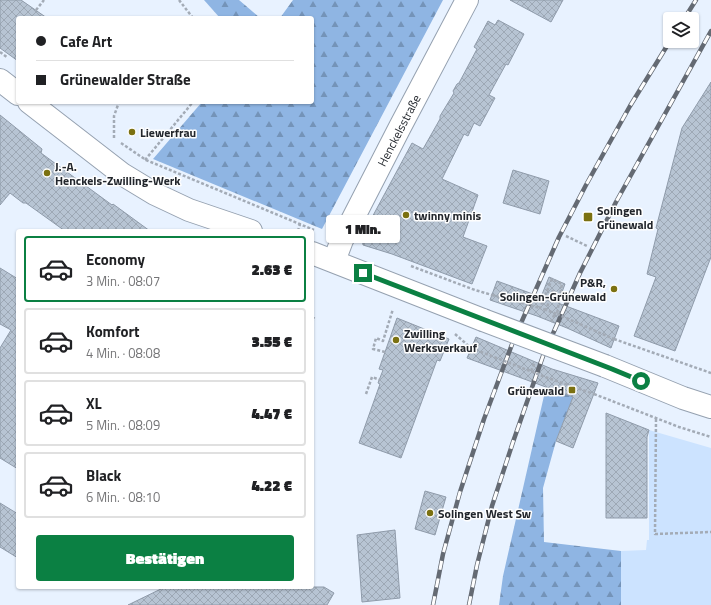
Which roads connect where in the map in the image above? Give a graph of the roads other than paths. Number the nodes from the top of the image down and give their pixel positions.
1 (467, 0) edge
2 (32, 104) edge
3 (245, 229) edge
4 (314, 254) edge
5 (334, 261) junction
6 (711, 407) edge

1 - 5 main road, Henckelsstraße
2 - 3 main road
4 - 5 main road
5 - 6 main road, bridge

